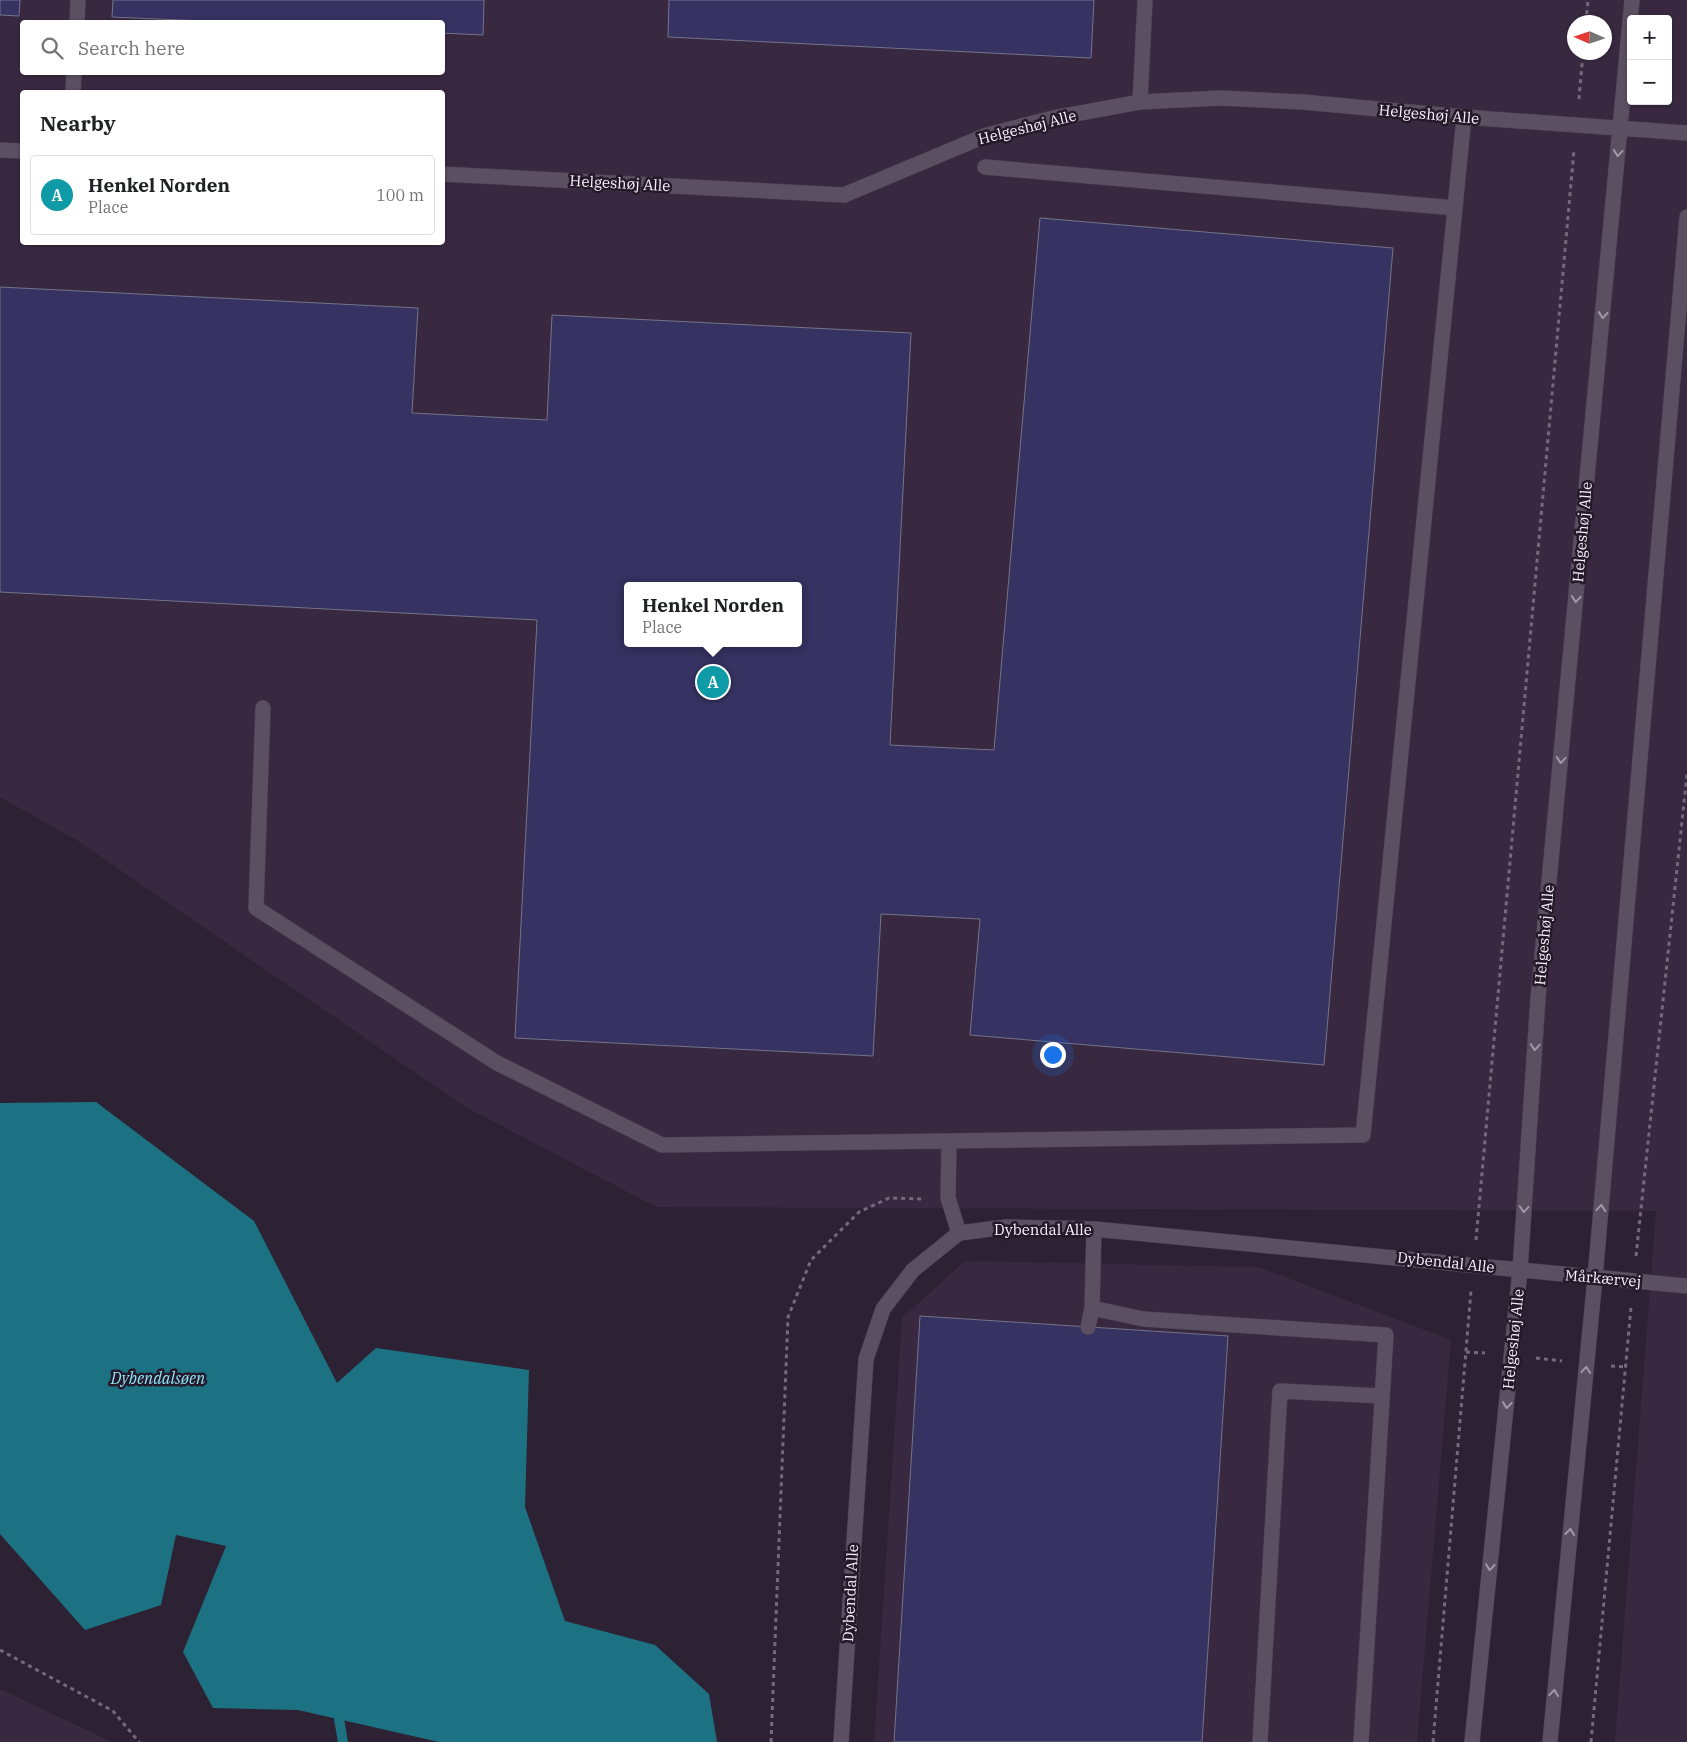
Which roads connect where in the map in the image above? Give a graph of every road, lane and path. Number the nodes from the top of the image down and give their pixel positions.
1 (78, 0) edge
2 (1145, 0) edge
3 (1588, 0) edge
4 (1632, 0) edge
5 (1587, 15) edge
6 (77, 20) edge
7 (1582, 60) edge
8 (74, 75) edge
9 (73, 90) edge
10 (1140, 102) junction
11 (1464, 117) junction
12 (1576, 124) junction
13 (1621, 128) junction
14 (1687, 133) edge
15 (0, 150) edge
16 (20, 151) edge
17 (985, 167) dead end
18 (445, 174) edge
19 (1455, 208) junction
20 (1687, 217) edge
21 (263, 708) dead end
22 (948, 1141) junction
23 (948, 1198) junction
24 (1094, 1229) junction
25 (959, 1233) junction
26 (1474, 1265) junction
27 (1520, 1270) junction
28 (1595, 1278) junction
29 (1687, 1286) edge
30 (1092, 1308) junction
31 (1088, 1327) dead end
32 (1466, 1352) junction
33 (1512, 1356) junction
34 (1586, 1363) junction
35 (1625, 1367) dead end
36 (1382, 1396) junction
37 (0, 1650) edge
38 (139, 1742) edge
39 (771, 1742) edge
40 (841, 1742) edge
41 (1260, 1742) edge
42 (1361, 1742) edge
43 (1433, 1742) edge
44 (1472, 1742) edge
45 (1550, 1742) edge

1 - 6 street
2 - 10 street
3 - 5 path
4 - 13 street, Helgeshøj Alle
7 - 12 path
8 - 9 street
10 - 11 street, Helgeshøj Alle
10 - 18 street, Helgeshøj Alle
11 - 12 street, Helgeshøj Alle
11 - 19 street
12 - 13 street, Helgeshøj Alle
12 - 26 path
13 - 14 street
13 -> 27 street, Helgeshøj Alle
15 - 16 street
17 - 19 street
19 - 22 street
28 -> 20 street
21 - 22 street
22 - 23 street
23 - 25 street
23 - 39 path
24 - 25 street, Dybendal Alle
24 - 26 street, Dybendal Alle
24 - 30 street
25 - 40 street, Dybendal Alle
26 - 27 street, Dybendal Alle
26 - 32 path
27 - 28 street, Mårkærvej
27 - 33 street, Helgeshøj Alle
28 - 29 street, Mårkærvej
28 - 34 street
30 - 31 street
30 - 36 street
32 - 33 path
32 - 43 path
33 - 34 path
33 -> 44 street, Helgeshøj Alle
34 - 35 path
45 -> 34 street
36 - 41 street
36 - 42 street
37 - 38 path

